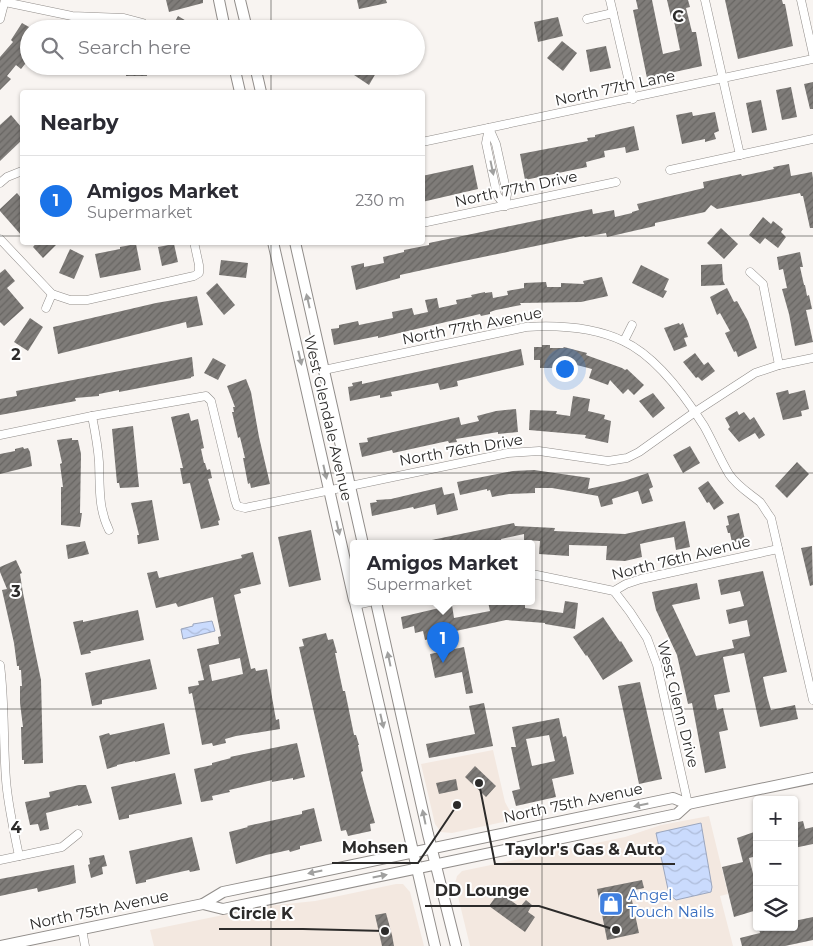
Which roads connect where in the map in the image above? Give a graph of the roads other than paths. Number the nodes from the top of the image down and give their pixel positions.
1 (219, 0) edge
2 (240, 0) edge
3 (610, 0) edge
4 (705, 0) edge
5 (801, 0) edge
6 (5, 1) edge
7 (613, 13) junction
8 (0, 19) edge
9 (588, 19) dead end
10 (132, 20) edge
11 (223, 20) edge
12 (245, 20) edge
13 (813, 54) edge
14 (813, 59) edge
15 (236, 75) edge
16 (257, 75) edge
17 (723, 79) junction
18 (240, 90) edge
19 (261, 90) edge
20 (633, 98) junction
21 (489, 128) junction
22 (812, 139) edge
23 (425, 141) edge
24 (740, 155) junction
25 (670, 170) dead end
26 (20, 172) edge
27 (616, 182) dead end
28 (0, 183) edge
29 (505, 206) junction
30 (425, 222) edge
31 (0, 238) edge
32 (195, 245) edge
33 (274, 245) edge
34 (296, 245) edge
35 (750, 272) dead end
36 (52, 294) junction
37 (46, 308) dead end
38 (632, 325) dead end
39 (624, 341) junction
40 (813, 358) edge
41 (779, 365) junction
42 (324, 370) junction
43 (695, 412) junction
44 (92, 416) junction
45 (0, 435) edge
46 (350, 485) junction
47 (329, 489) junction
48 (110, 530) dead end
49 (362, 540) edge
50 (778, 549) junction
51 (535, 575) edge
52 (350, 580) edge
53 (614, 592) junction
54 (356, 605) edge
55 (377, 605) edge
56 (0, 665) edge
57 (813, 700) edge
58 (813, 778) edge
59 (688, 804) junction
60 (78, 834) dead end
61 (431, 848) junction
62 (412, 852) junction
63 (19, 856) junction
64 (0, 860) edge
65 (436, 865) junction
66 (416, 869) junction
67 (203, 904) junction
68 (82, 929) junction
69 (1, 946) edge
70 (85, 946) edge
71 (435, 946) edge
72 (456, 946) edge

1 - 11 main road
2 - 12 main road
3 - 7 street
4 - 17 street
5 - 13 street
6 - 8 street
6 - 10 street
7 - 9 street
7 - 20 street
14 - 17 street, North 77th Lane
15 - 18 main road
16 - 19 main road
17 - 20 street, North 77th Lane
17 - 24 street
20 - 21 street, North 77th Lane
21 - 23 street, North 77th Lane
21 - 29 street
22 - 24 street
24 - 25 street
26 - 28 street
27 - 29 street, North 77th Drive
29 - 30 street, North 77th Drive
31 - 36 street
32 - 36 street
33 -> 47 main road, West Glendale Avenue
42 -> 34 main road, West Glendale Avenue
35 - 41 street
36 - 37 street
38 - 39 street
39 - 42 street, North 77th Avenue
39 - 43 street, North 77th Avenue
40 - 41 street, North 76th Drive
41 - 43 street, North 76th Drive
42 - 46 main road, West Glendale Avenue
43 - 46 street, North 76th Drive
43 - 50 street, North 77th Avenue
44 - 45 street
44 - 47 street, North 76th Drive
44 - 48 street
46 - 47 street, North 76th Drive
46 - 49 main road, West Glendale Avenue
47 -> 52 main road, West Glendale Avenue
50 - 53 street, North 76th Avenue
50 - 57 street, North 77th Avenue
51 - 53 street, North 76th Avenue
53 - 59 street, West Glenn Drive
54 -> 62 main road, West Glendale Avenue
61 -> 55 main road
56 - 63 street
58 - 59 main road, North 75th Avenue
59 -> 61 main road, North 75th Avenue
59 - 65 main road, North 75th Avenue
60 - 63 street
61 - 62 main road, North 75th Avenue
61 - 65 main road
62 - 66 main road, West Glendale Avenue
62 -> 67 main road, North 75th Avenue
63 - 64 street
65 - 66 main road, North 75th Avenue
65 - 72 main road
67 -> 66 main road, North 75th Avenue
66 - 71 main road, West Glendale Avenue
67 - 68 main road, North 75th Avenue
68 - 69 main road, North 75th Avenue
68 - 70 street

